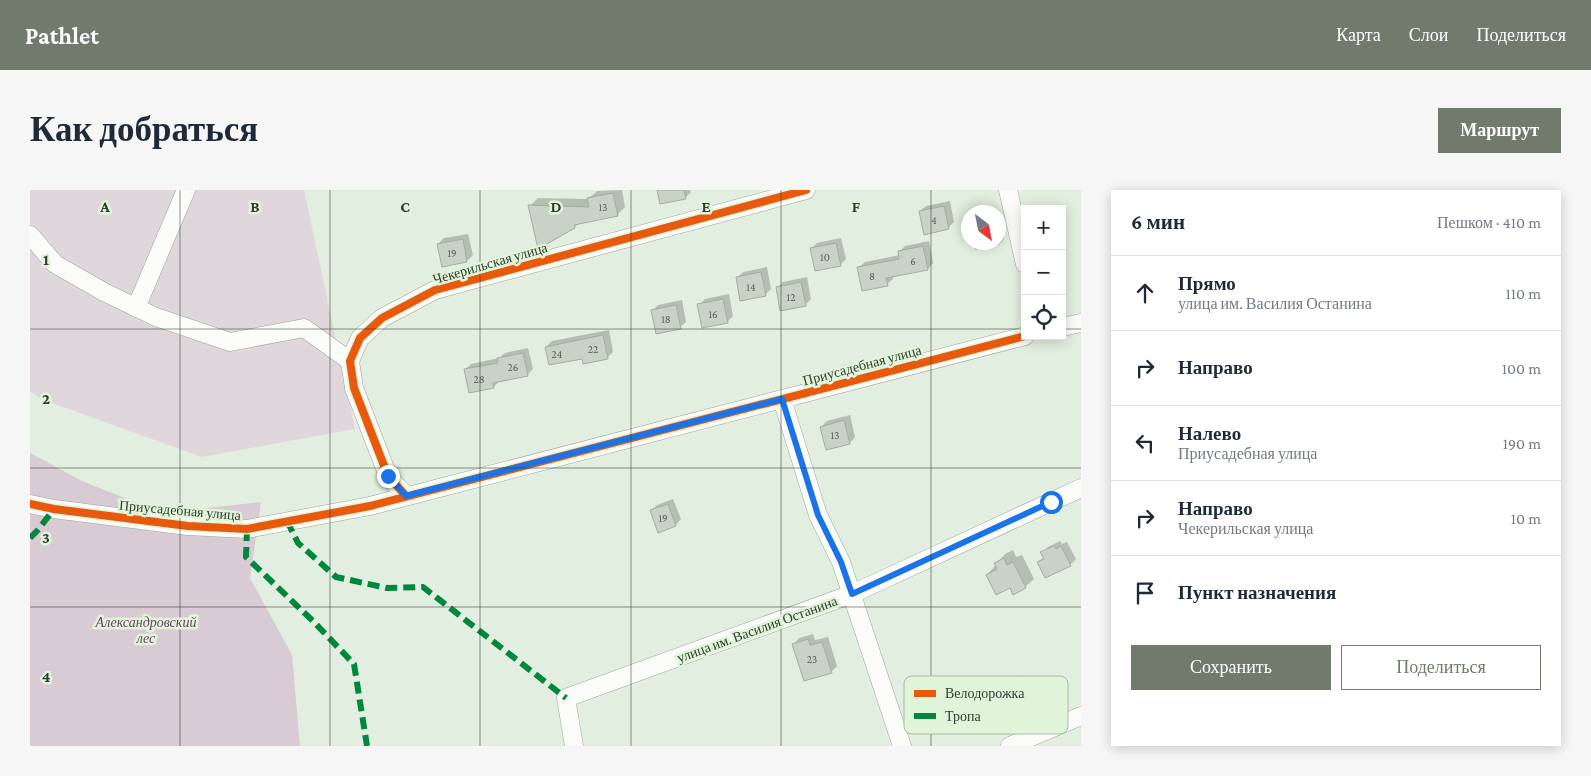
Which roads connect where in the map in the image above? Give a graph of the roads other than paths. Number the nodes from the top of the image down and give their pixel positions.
1 (186, 190) edge
2 (806, 190) edge
3 (1008, 190) edge
4 (30, 235) edge
5 (1022, 250) edge
6 (136, 308) junction
7 (1081, 323) edge
8 (1066, 326) edge
9 (1021, 337) edge
10 (350, 361) junction
11 (782, 399) junction
12 (1081, 488) edge
13 (406, 496) junction
14 (30, 504) edge
15 (852, 594) junction
16 (1081, 716) edge
17 (1068, 721) edge
18 (1038, 734) edge
19 (574, 746) edge
20 (902, 746) edge
21 (1010, 746) edge

1 - 6 street
2 - 10 street, Чекерильская улица
3 - 5 street
4 - 6 street
6 - 10 street
7 - 8 street
9 - 11 street, Приусадебная улица
10 - 13 street
11 - 13 street, Приусадебная улица
11 - 15 street
12 - 15 street, улица им. Василия Останина
13 - 14 street, Приусадебная улица
15 - 19 street, улица им. Василия Останина
15 - 20 street
16 - 17 street
18 - 21 street

